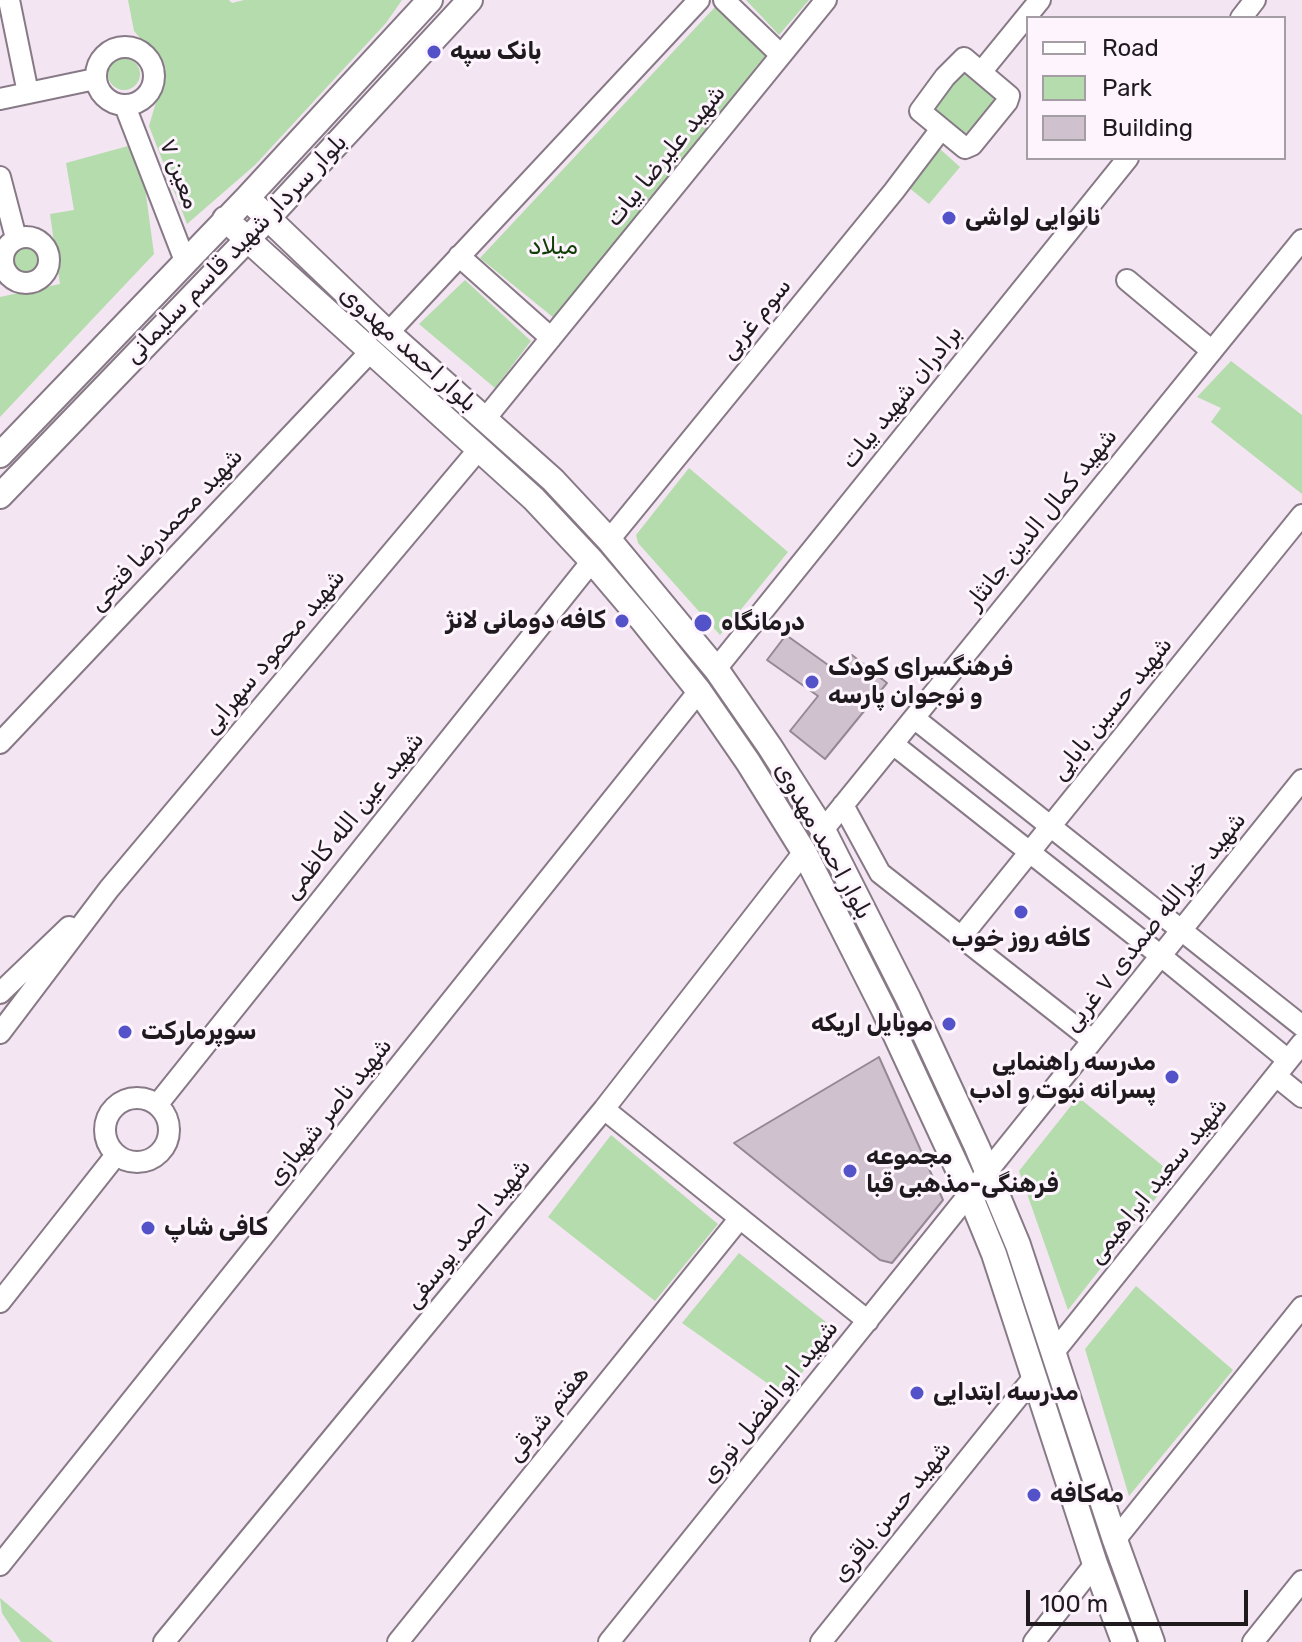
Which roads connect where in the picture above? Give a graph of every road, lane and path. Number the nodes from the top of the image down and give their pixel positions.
1 (9, 0) edge
2 (415, 0) edge
3 (430, 0) edge
4 (470, 0) edge
5 (699, 0) edge
6 (724, 0) edge
7 (826, 0) edge
8 (1040, 0) edge
9 (1255, 0) edge
10 (1027, 16) edge
11 (1243, 16) edge
12 (1026, 17) edge
13 (407, 25) junction
14 (781, 55) junction
15 (982, 71) junction
16 (95, 79) junction
17 (28, 93) junction
18 (0, 99) edge
19 (125, 106) junction
20 (941, 129) junction
21 (1126, 160) edge
22 (0, 177) edge
23 (247, 198) junction
24 (268, 218) junction
25 (225, 219) junction
26 (16, 238) dead end
27 (248, 239) junction
28 (1302, 240) edge
29 (459, 256) junction
30 (185, 261) junction
31 (1127, 280) dead end
32 (388, 333) junction
33 (551, 338) junction
34 (1212, 351) junction
35 (370, 352) junction
36 (485, 419) junction
37 (479, 449) junction
38 (0, 455) edge
39 (0, 496) edge
40 (1302, 515) edge
41 (609, 540) junction
42 (592, 561) junction
43 (716, 669) junction
44 (699, 691) junction
45 (914, 718) junction
46 (0, 743) edge
47 (893, 744) junction
48 (1302, 780) edge
49 (843, 805) junction
50 (1052, 825) junction
51 (823, 830) junction
52 (804, 852) junction
53 (1030, 852) junction
54 (109, 889) junction
55 (1183, 929) junction
56 (961, 937) junction
57 (1161, 956) junction
58 (6, 987) edge
59 (29, 997) junction
60 (1302, 1026) edge
61 (0, 1033) edge
62 (1092, 1040) junction
63 (1302, 1043) edge
64 (1282, 1068) junction
65 (1302, 1097) edge
66 (157, 1105) junction
67 (604, 1109) junction
68 (116, 1155) junction
69 (987, 1171) junction
70 (969, 1193) junction
71 (740, 1218) junction
72 (0, 1302) edge
73 (1302, 1307) edge
74 (868, 1321) junction
75 (1054, 1352) junction
76 (1034, 1377) junction
77 (1115, 1540) junction
78 (1095, 1564) junction
79 (0, 1565) edge
80 (1302, 1581) edge
81 (164, 1642) edge
82 (398, 1642) edge
83 (609, 1642) edge
84 (821, 1642) edge
85 (1034, 1642) edge
86 (1124, 1642) edge
87 (1152, 1642) edge
88 (1253, 1642) edge

1 - 17 street
2 - 13 main road
3 - 13 main road, بلوار سردار شهید قاسم سلیمانی
4 - 24 main road, بلوار سردار شهید قاسم سلیمانی
5 - 29 street
6 - 14 street
7 - 14 street, شهید علیرضا بیات
8 - 10 street
9 - 11 street
12 - 15 street
13 - 23 main road, بلوار سردار شهید قاسم سلیمانی
14 - 33 street, شهید علیرضا بیات
15 - 20 street
15 - 20 street
16 - 17 street
16 - 19 street
16 - 19 street
17 - 18 street
19 - 30 street, معین ۷
20 - 41 street, سوم غربی
21 - 43 street, برادران شهید بیات
22 - 26 street
23 - 24 main road, بلوار احمد مهدوی
23 - 25 main road, بلوار سردار شهید قاسم سلیمانی
24 - 27 main road, بلوار سردار شهید قاسم سلیمانی
24 - 32 main road, بلوار احمد مهدوی
25 - 27 main road, بلوار احمد مهدوی
25 - 30 main road, بلوار سردار شهید قاسم سلیمانی
27 - 35 main road, بلوار احمد مهدوی
27 - 39 main road, بلوار سردار شهید قاسم سلیمانی
28 - 34 street, شهید کمال الدین جانثار
29 - 32 street
29 - 33 street
30 - 38 main road, بلوار سردار شهید قاسم سلیمانی
31 - 34 street
32 - 36 main road, بلوار احمد مهدوی
33 - 36 street, شهید علیرضا بیات
34 - 45 street, شهید کمال الدین جانثار
35 - 37 main road, بلوار احمد مهدوی
35 - 46 street, شهید محمدرضا فتحی
36 - 41 main road, بلوار احمد مهدوی
37 - 42 main road, بلوار احمد مهدوی
37 - 54 street, شهید محمود سهرابی
40 - 50 street, شهید حسین بابایی
41 - 42 main road
41 - 43 main road, بلوار احمد مهدوی
42 - 44 main road, بلوار احمد مهدوی
42 - 66 street, شهید عین الله کاظمی
43 - 51 main road, بلوار احمد مهدوی
44 - 52 main road, بلوار احمد مهدوی
44 - 79 street, شهید ناصر شهبازی
45 - 47 street, شهید کمال الدین جانثار
45 - 50 street
47 - 49 street, شهید کمال الدین جانثار
47 - 53 street
48 - 55 street, شهید خیرالله صمدی ۷ غربی
49 - 51 street, شهید کمال الدین جانثار
49 - 56 street
50 - 53 street, شهید حسین بابایی
50 - 55 street
51 - 52 main road
51 - 69 main road, بلوار احمد مهدوی
52 - 67 street, شهید احمد یوسفی
52 - 70 main road, بلوار احمد مهدوی
53 - 56 street, شهید حسین بابایی
53 - 57 street
54 - 58 street, شهید محمود سهرابی
54 - 59 street, شهید محمود سهرابی
55 - 57 street, شهید خیرالله صمدی ۷ غربی
55 - 60 street
56 - 62 street
57 - 62 street, شهید خیرالله صمدی ۷ غربی
57 - 64 street
58 - 59 street
59 - 61 street, شهید محمود سهرابی
62 - 69 street, شهید خیرالله صمدی ۷ غربی
63 - 64 street, شهید سعید ابراهیمی
64 - 65 street
64 - 75 street, شهید سعید ابراهیمی
66 - 68 street
66 - 68 street
67 - 71 street
67 - 81 street, شهید احمد یوسفی
68 - 72 street
69 - 70 street, شهید خیرالله صمدی ۷ غربی
69 - 75 main road, بلوار احمد مهدوی
70 - 74 street, شهید ابوالفضل نوری
70 - 76 main road, بلوار احمد مهدوی
71 - 74 street
71 - 82 street, هفتم شرقی
73 - 77 street
74 - 83 street, شهید ابوالفضل نوری
75 - 77 main road, بلوار احمد مهدوی
76 - 78 main road, بلوار احمد مهدوی
76 - 84 street, شهید حسن باقری
77 - 87 main road, بلوار احمد مهدوی
78 - 85 street
78 - 86 main road, بلوار احمد مهدوی
80 - 88 street

